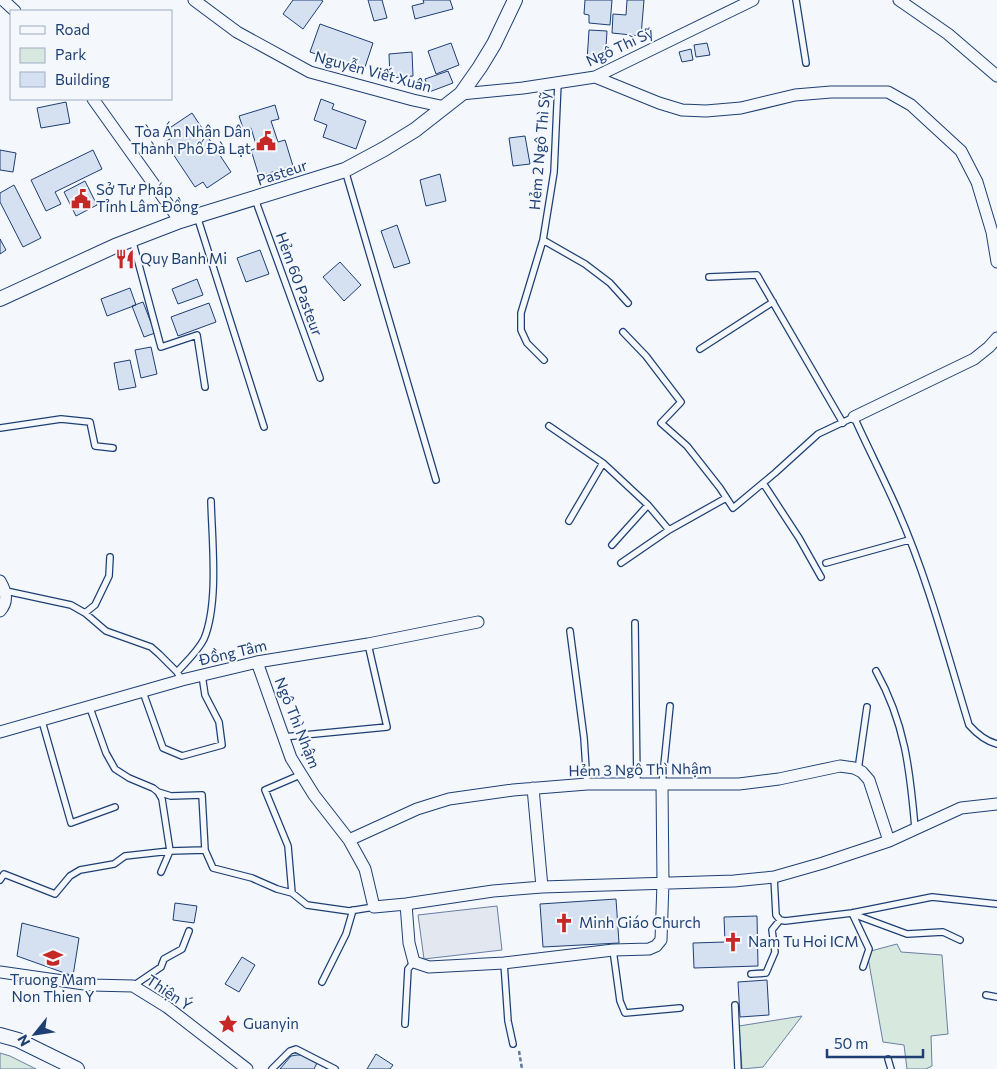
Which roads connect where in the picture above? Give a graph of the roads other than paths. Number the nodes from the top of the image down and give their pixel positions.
1 (3, 0) edge
2 (194, 0) edge
3 (515, 0) edge
4 (753, 0) edge
5 (796, 0) edge
6 (899, 0) edge
7 (14, 10) edge
8 (806, 63) dead end
9 (997, 76) edge
10 (595, 77) junction
11 (558, 83) junction
12 (461, 94) junction
13 (95, 100) edge
14 (445, 107) junction
15 (345, 170) junction
16 (256, 199) junction
17 (197, 216) junction
18 (180, 221) junction
19 (132, 239) junction
20 (543, 240) junction
21 (997, 262) edge
22 (709, 277) dead end
23 (0, 299) edge
24 (773, 302) junction
25 (628, 303) dead end
26 (623, 332) dead end
27 (997, 338) edge
28 (700, 350) dead end
29 (544, 360) dead end
30 (320, 378) dead end
31 (205, 387) dead end
32 (848, 420) junction
33 (549, 426) dead end
34 (264, 427) dead end
35 (0, 428) edge
36 (113, 448) dead end
37 (603, 463) junction
38 (436, 480) dead end
39 (763, 483) junction
40 (726, 498) junction
41 (211, 501) dead end
42 (648, 505) junction
43 (569, 521) dead end
44 (669, 530) junction
45 (909, 540) junction
46 (612, 545) dead end
47 (110, 557) dead end
48 (620, 563) dead end
49 (826, 563) dead end
50 (821, 577) dead end
51 (3, 586) edge
52 (0, 611) edge
53 (85, 613) junction
54 (478, 622) dead end
55 (635, 623) dead end
56 (570, 631) dead end
57 (368, 644) junction
58 (257, 662) junction
59 (876, 671) dead end
60 (180, 676) junction
61 (202, 676) junction
62 (143, 692) junction
63 (670, 706) dead end
64 (867, 707) dead end
65 (90, 708) junction
66 (42, 721) junction
67 (0, 732) edge
68 (283, 737) junction
69 (997, 744) edge
70 (858, 770) junction
71 (300, 775) junction
72 (587, 784) junction
73 (637, 784) junction
74 (662, 785) junction
75 (533, 788) junction
76 (158, 792) junction
77 (997, 804) edge
78 (115, 808) dead end
79 (914, 828) junction
80 (349, 840) junction
81 (889, 842) junction
82 (205, 850) junction
83 (170, 851) junction
84 (161, 872) dead end
85 (774, 877) junction
86 (0, 880) edge
87 (663, 883) junction
88 (542, 887) junction
89 (292, 893) junction
90 (406, 904) junction
91 (997, 904) edge
92 (374, 907) junction
93 (354, 910) junction
94 (852, 913) junction
95 (780, 920) junction
96 (189, 931) dead end
97 (960, 940) dead end
98 (613, 950) junction
99 (414, 962) junction
100 (504, 963) junction
101 (863, 967) dead end
102 (0, 972) edge
103 (751, 974) dead end
104 (322, 982) dead end
105 (133, 986) junction
106 (986, 996) dead end
107 (997, 997) edge
108 (735, 1005) dead end
109 (680, 1008) dead end
110 (405, 1024) dead end
111 (0, 1035) edge
112 (513, 1044) dead end
113 (888, 1059) dead end
114 (77, 1069) edge
115 (248, 1069) edge
116 (272, 1069) edge
117 (336, 1069) edge
118 (738, 1069) edge
119 (890, 1069) edge

1 - 7 street
2 - 14 street, Nguyễn Viết Xuân
3 - 12 street, Pasteur
4 - 10 street, Ngô Thì Sỹ
5 - 8 lane
6 - 9 street
10 - 11 street, Ngô Thì Sỹ
10 - 21 street
11 - 12 street, Ngô Thì Sỹ
11 - 20 lane, Hẻm 2 Ngô Thì Sỹ
12 - 14 street, Pasteur
13 - 18 street
14 - 15 street, Pasteur
15 - 16 street, Pasteur
15 - 38 lane
16 - 17 street, Pasteur
16 - 30 lane, Hẻm 60 Pasteur
17 - 18 street, Pasteur
17 - 34 lane
18 - 19 street, Pasteur
19 - 23 street, Pasteur
19 - 31 lane
20 - 25 lane
20 - 29 lane, Hẻm 2 Ngô Thì Sỹ
22 - 24 lane
24 - 28 lane
24 - 32 lane
26 - 40 lane
27 - 32 street
32 - 39 lane
32 - 45 lane
33 - 37 lane
35 - 36 lane
37 - 42 lane
37 - 43 lane
39 - 40 lane
39 - 50 lane
40 - 44 lane
41 - 60 lane
42 - 44 lane
42 - 46 lane
44 - 48 lane
45 - 49 lane
45 - 69 lane
47 - 53 lane
51 - 52 street
51 - 53 lane
53 - 60 lane
54 - 57 street, Đồng Tâm
55 - 73 lane
56 - 72 lane
57 - 58 street, Đồng Tâm
57 - 68 lane
58 - 61 street, Đồng Tâm
58 - 68 street, Ngô Thì Nhậm
59 - 79 lane
60 - 61 street, Đồng Tâm
60 - 62 street, Đồng Tâm
61 - 62 lane
62 - 65 street, Đồng Tâm
63 - 74 lane
64 - 70 lane
65 - 66 street, Đồng Tâm
65 - 76 lane
66 - 67 street, Đồng Tâm
66 - 78 lane
68 - 71 street, Ngô Thì Nhậm
70 - 74 street, Hẻm 3 Ngô Thì Nhậm
70 - 81 street
71 - 80 street, Ngô Thì Nhậm
71 - 89 lane
72 - 73 street, Hẻm 3 Ngô Thì Nhậm
72 - 75 street, Hẻm 3 Ngô Thì Nhậm
73 - 74 street, Hẻm 3 Ngô Thì Nhậm
74 - 87 street
75 - 80 street, Hẻm 3 Ngô Thì Nhậm
75 - 88 street
76 - 82 lane
76 - 83 lane
77 - 79 street
79 - 81 street
80 - 92 street, Ngô Thì Nhậm
81 - 85 street
82 - 83 lane
82 - 89 lane
83 - 84 lane
83 - 86 lane
85 - 87 street
85 - 95 lane
87 - 88 street
87 - 98 street
88 - 90 street
89 - 93 lane
90 - 92 street
90 - 99 street
91 - 94 lane
92 - 93 lane
93 - 104 lane
94 - 95 lane
94 - 97 lane
94 - 101 lane
95 - 103 lane
96 - 105 lane
98 - 100 street
98 - 109 lane
99 - 100 street
99 - 110 lane
100 - 112 lane
102 - 105 street, Thiện Ý
105 - 115 street, Thiện Ý
106 - 107 lane
108 - 118 lane
111 - 114 street
113 - 119 lane
116 - 117 lane

